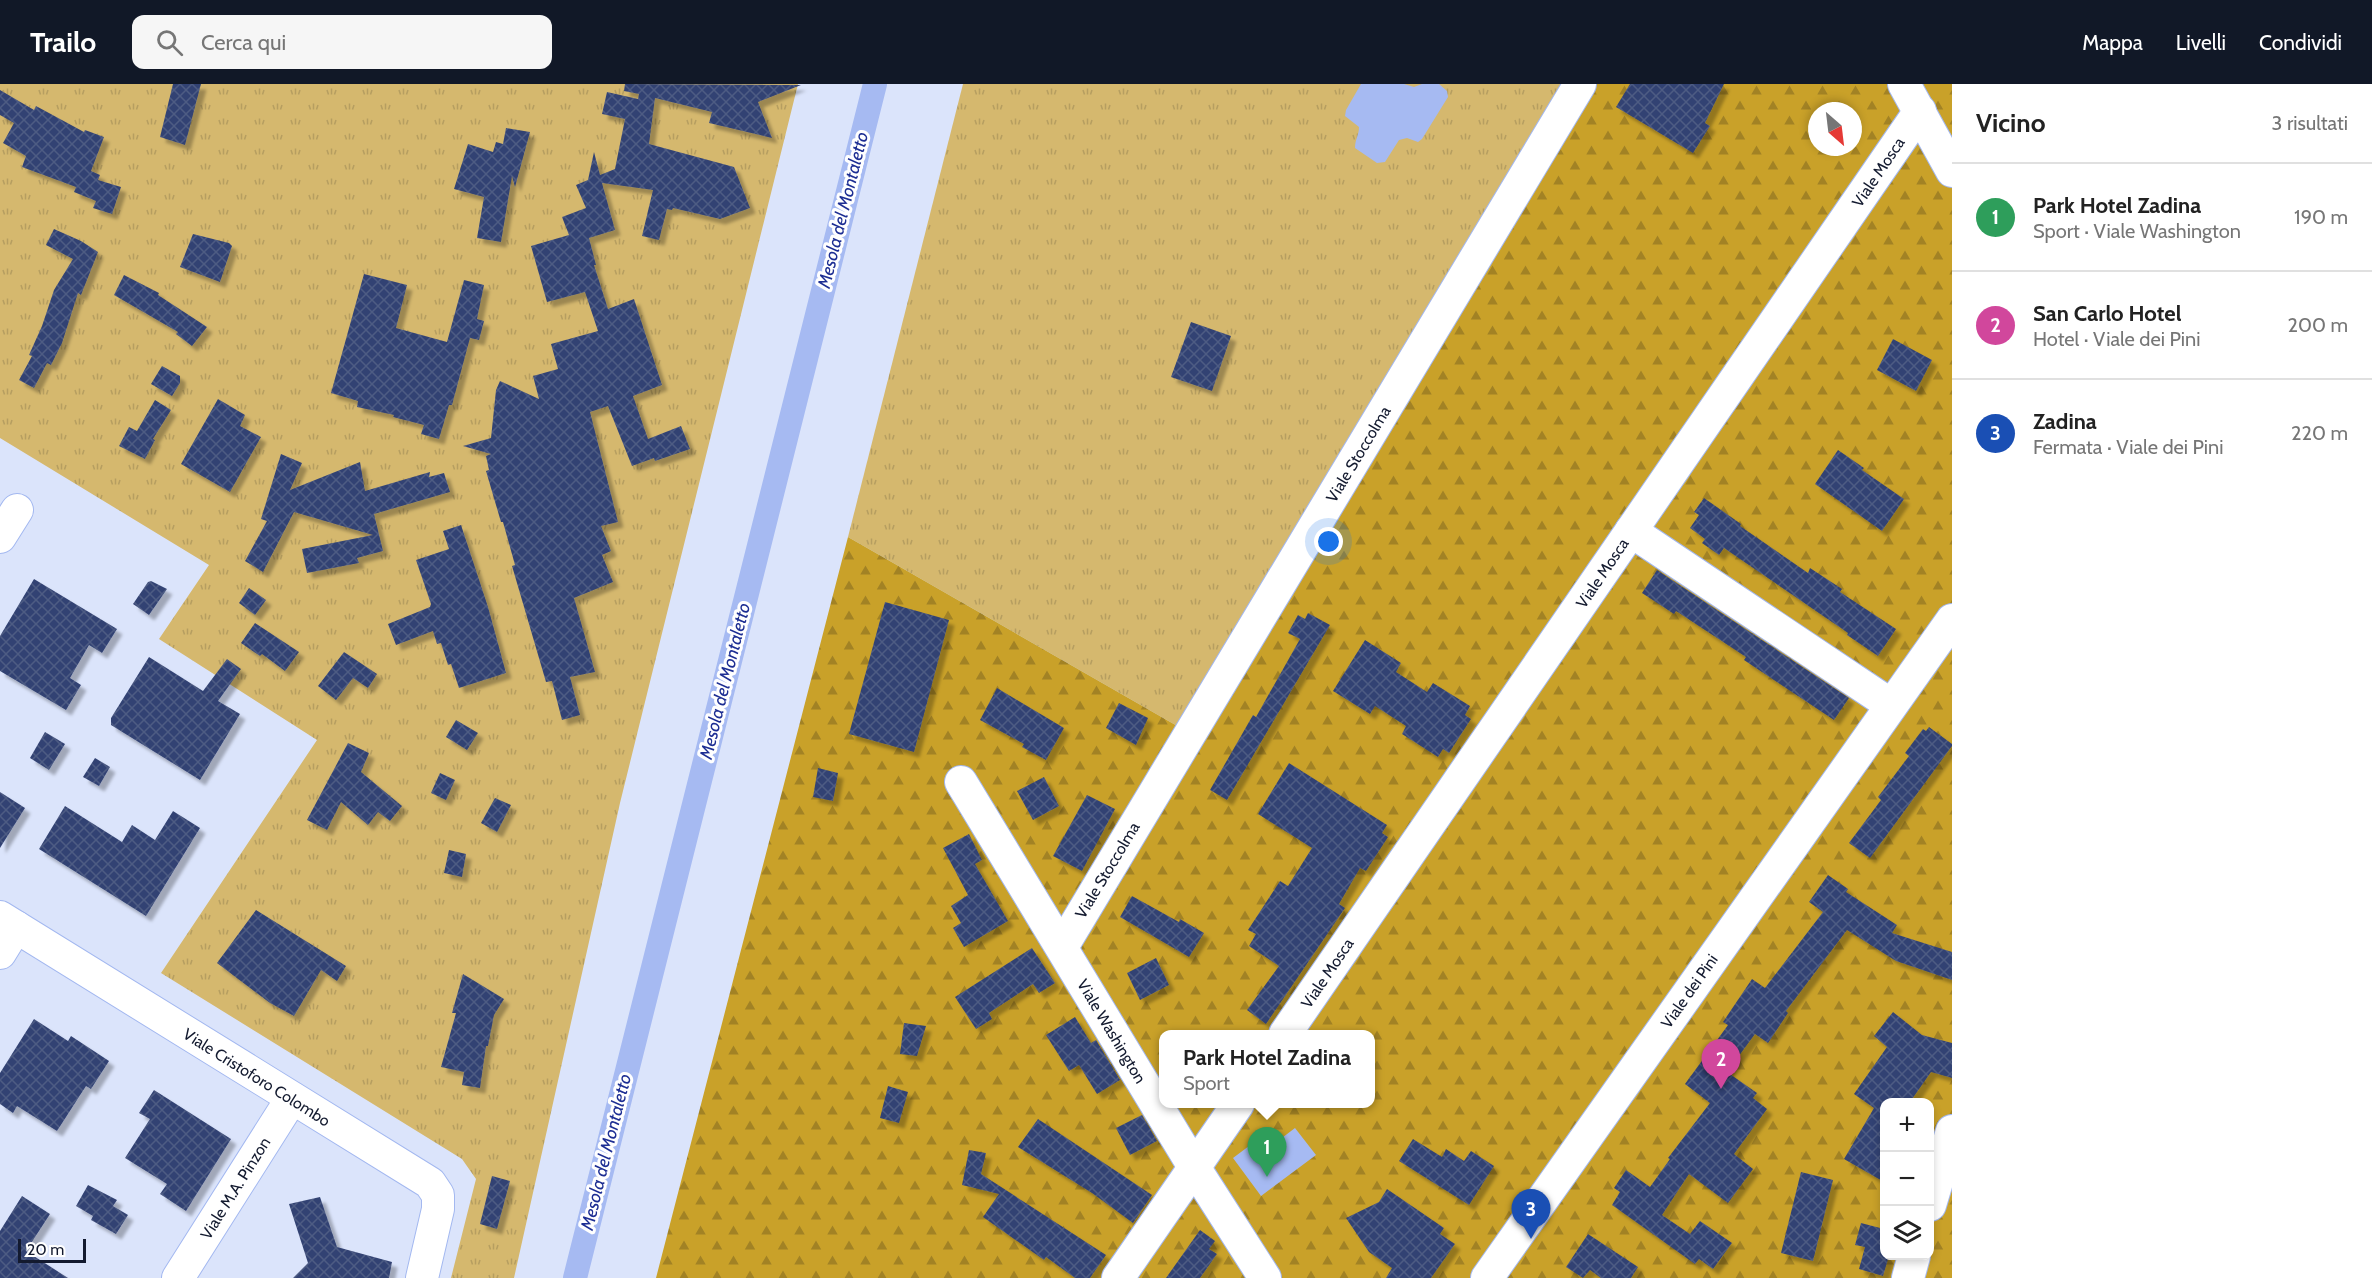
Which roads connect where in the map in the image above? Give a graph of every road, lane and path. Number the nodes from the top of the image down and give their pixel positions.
1 (1580, 84) edge
2 (1904, 84) edge
3 (1920, 111) junction
4 (1952, 171) edge
5 (17, 510) dead end
6 (1631, 531) junction
7 (0, 537) edge
8 (1952, 620) edge
9 (1891, 705) junction
10 (961, 782) dead end
11 (5, 932) edge
12 (1062, 947) junction
13 (1288, 1030) edge
14 (292, 1098) junction
15 (1235, 1108) edge
16 (1952, 1131) edge
17 (1194, 1167) junction
18 (1934, 1189) edge
19 (1913, 1260) edge
20 (178, 1278) edge
21 (422, 1278) edge
22 (1118, 1278) edge
23 (1265, 1278) edge
24 (1487, 1278) edge
25 (1908, 1278) edge

1 - 12 street, Viale Stoccolma
2 - 3 street
3 - 4 street
3 - 6 street, Viale Mosca
5 - 7 street
6 - 9 street
6 - 13 street, Viale Mosca
8 - 9 street, Viale dei Pini
9 - 24 street, Viale dei Pini
10 - 12 street, Viale Washington
11 - 14 street, Viale Cristoforo Colombo
12 - 17 street, Viale Washington
14 - 20 street, Viale M.A. Pinzon
14 - 21 street, Viale Cristoforo Colombo
15 - 17 street
16 - 18 street
17 - 22 street
17 - 23 street, Viale Washington
19 - 25 street

